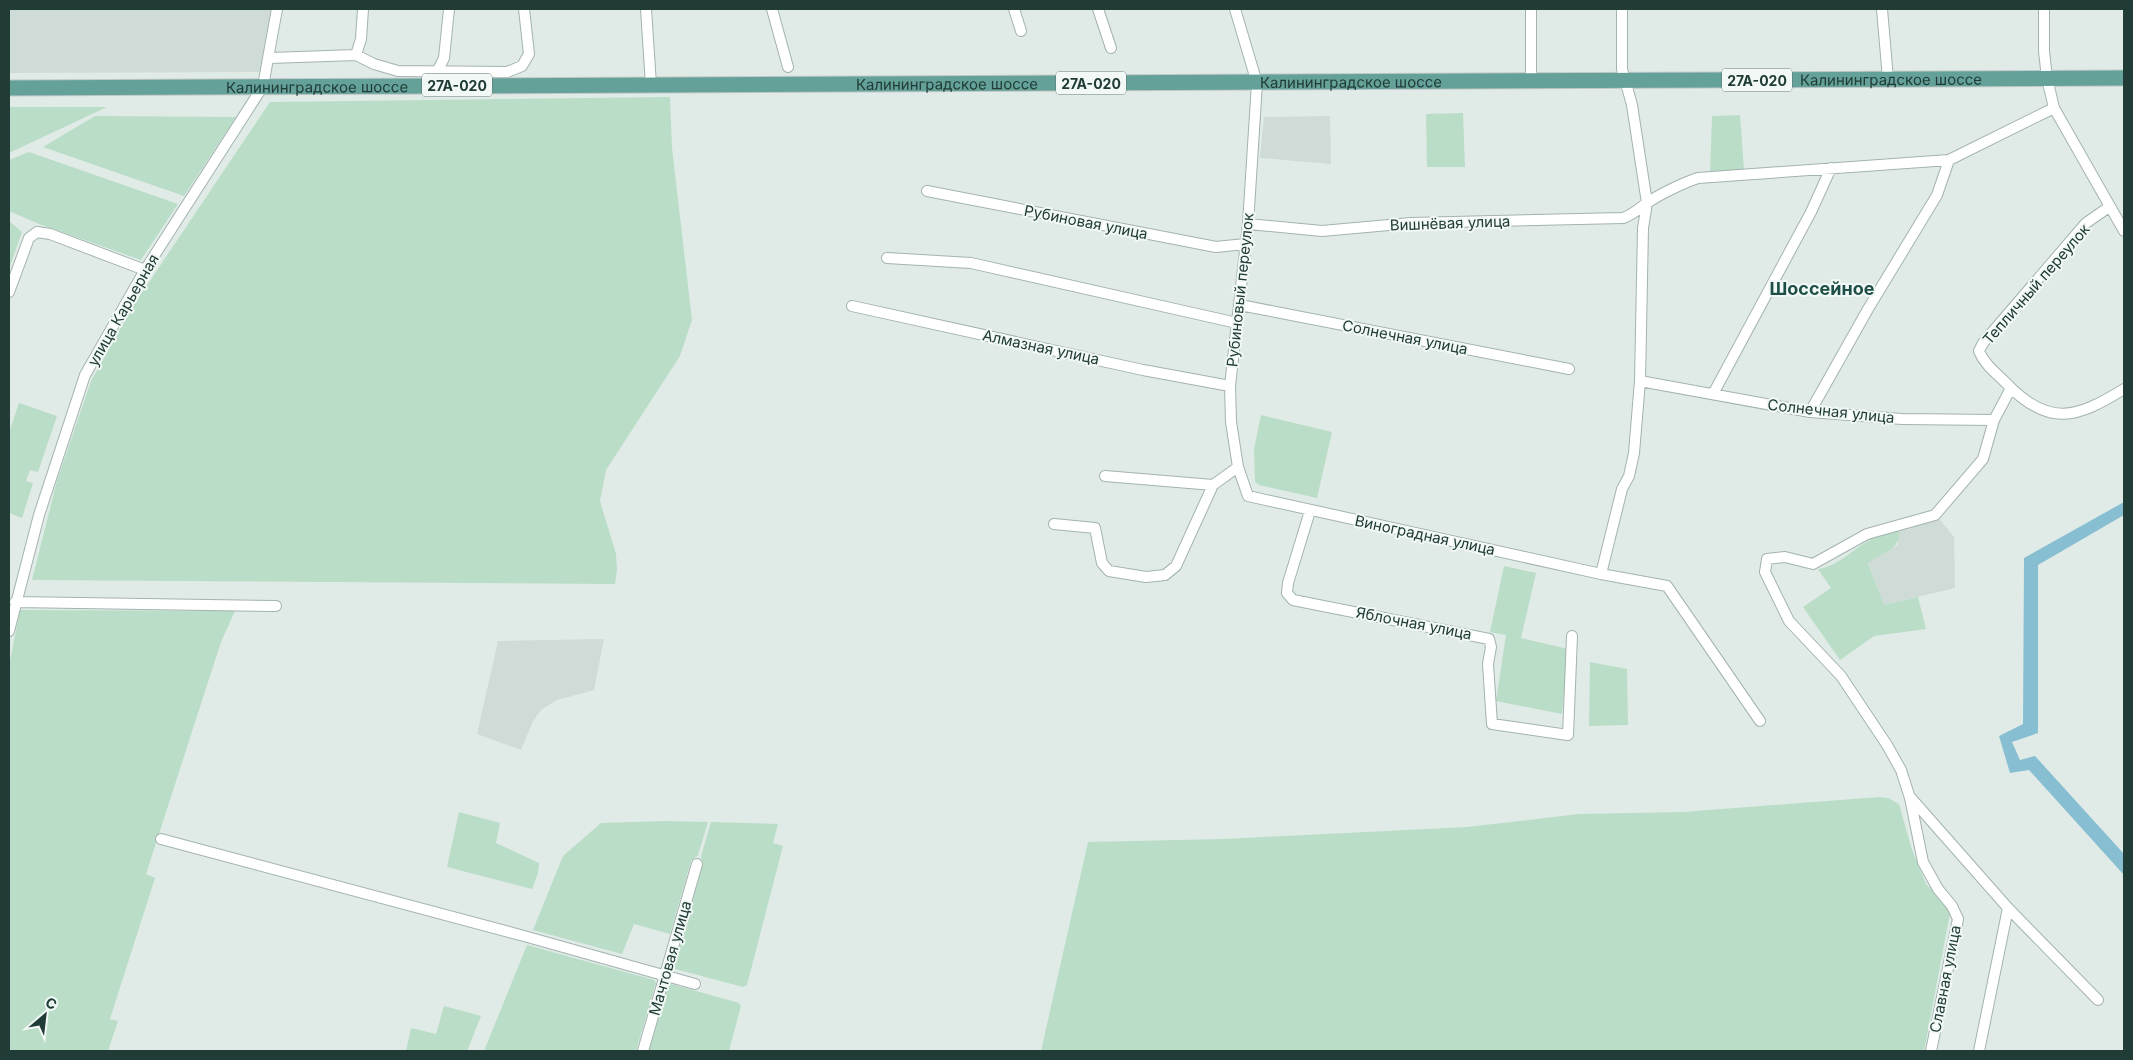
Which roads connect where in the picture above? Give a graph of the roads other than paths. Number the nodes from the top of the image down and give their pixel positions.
1 (277, 9) edge
2 (363, 9) edge
3 (450, 9) edge
4 (524, 9) edge
5 (646, 9) edge
6 (772, 9) edge
7 (1014, 9) edge
8 (1098, 9) edge
9 (1235, 9) edge
10 (1531, 9) edge
11 (1622, 9) edge
12 (1882, 9) edge
13 (2044, 9) edge
14 (1021, 31) dead end
15 (1111, 48) dead end
16 (356, 55) junction
17 (270, 58) junction
18 (788, 67) dead end
19 (438, 70) junction
20 (2047, 78) junction
21 (2124, 78) edge
22 (1888, 79) junction
23 (1531, 81) junction
24 (1625, 81) junction
25 (1257, 83) junction
26 (651, 85) junction
27 (263, 86) junction
28 (9, 88) edge
29 (2054, 108) junction
30 (1949, 160) junction
31 (1831, 168) junction
32 (927, 191) dead end
33 (1647, 203) junction
34 (2109, 207) junction
35 (1248, 224) junction
36 (2124, 231) edge
37 (1245, 244) junction
38 (887, 258) dead end
39 (144, 270) junction
40 (9, 292) edge
41 (1240, 305) junction
42 (852, 306) dead end
43 (1237, 323) junction
44 (1569, 369) dead end
45 (1640, 381) junction
46 (1230, 386) junction
47 (2011, 388) junction
48 (2124, 388) edge
49 (1713, 394) junction
50 (1810, 412) junction
51 (1994, 420) junction
52 (1238, 468) junction
53 (1105, 476) dead end
54 (1213, 485) junction
55 (1248, 496) joint
56 (1310, 510) junction
57 (1054, 524) dead end
58 (1601, 574) junction
59 (15, 602) junction
60 (276, 606) dead end
61 (9, 631) edge
62 (1572, 636) dead end
63 (1760, 721) dead end
64 (1910, 798) junction
65 (161, 839) dead end
66 (697, 864) dead end
67 (2008, 908) junction
68 (664, 976) junction
69 (694, 984) dead end
70 (2098, 1000) dead end
71 (643, 1051) edge
72 (1931, 1051) edge
73 (1979, 1051) edge

1 - 17 street, улица Карьерная
2 - 16 street
3 - 19 street
4 - 19 street
5 - 26 street
6 - 18 street
7 - 14 street
8 - 15 street
9 - 25 street
10 - 23 street
11 - 24 street
12 - 22 street
13 - 20 street
16 - 17 street
16 - 19 street
17 - 27 street, улица Карьерная
20 - 21 main road, Калининградское шоссе / 27А-020
20 - 22 main road, Калининградское шоссе / 27А-020
20 - 29 street
22 - 24 main road, Калининградское шоссе / 27А-020
23 - 24 main road, Калининградское шоссе / 27А-020
23 - 25 main road, Калининградское шоссе / 27А-020
24 - 33 street
25 - 26 main road, Калининградское шоссе / 27А-020
25 - 35 street, Рубиновый переулок
26 - 27 main road, Калининградское шоссе / 27А-020
27 - 28 main road, Калининградское шоссе / 27А-020
27 - 39 street, улица Карьерная
29 - 30 street
29 - 34 street
30 - 31 street, Вишнёвая улица
30 - 50 street
31 - 33 street, Вишнёвая улица
31 - 49 street
32 - 37 street, Рубиновая улица
33 - 35 street, Вишнёвая улица
33 - 45 street
34 - 36 street
34 - 47 street, Тепличный переулок
35 - 37 street, Рубиновый переулок
37 - 41 street, Рубиновый переулок
38 - 43 street
39 - 40 street
39 - 59 street, улица Карьерная
41 - 43 street, Рубиновый переулок
41 - 44 street, Солнечная улица
42 - 46 street, Алмазная улица
43 - 46 street, Рубиновый переулок
45 - 49 street, Солнечная улица
45 - 58 street
46 - 52 street, Рубиновый переулок
47 - 48 street, Тепличный переулок
47 - 51 street
49 - 50 street, Солнечная улица
50 - 51 street, Солнечная улица
51 - 64 street, Славная улица
52 - 54 street
52 - 55 street, Рубиновый переулок
53 - 54 street
54 - 57 street
55 - 56 street, Виноградная улица
56 - 58 street, Виноградная улица
56 - 62 street, Яблочная улица
58 - 63 street, Виноградная улица
59 - 60 street
59 - 61 street, улица Карьерная
64 - 67 street
64 - 72 street, Славная улица
65 - 68 street
66 - 68 street, Мачтовая улица
67 - 70 street
67 - 73 street
68 - 69 street
68 - 71 street, Мачтовая улица

